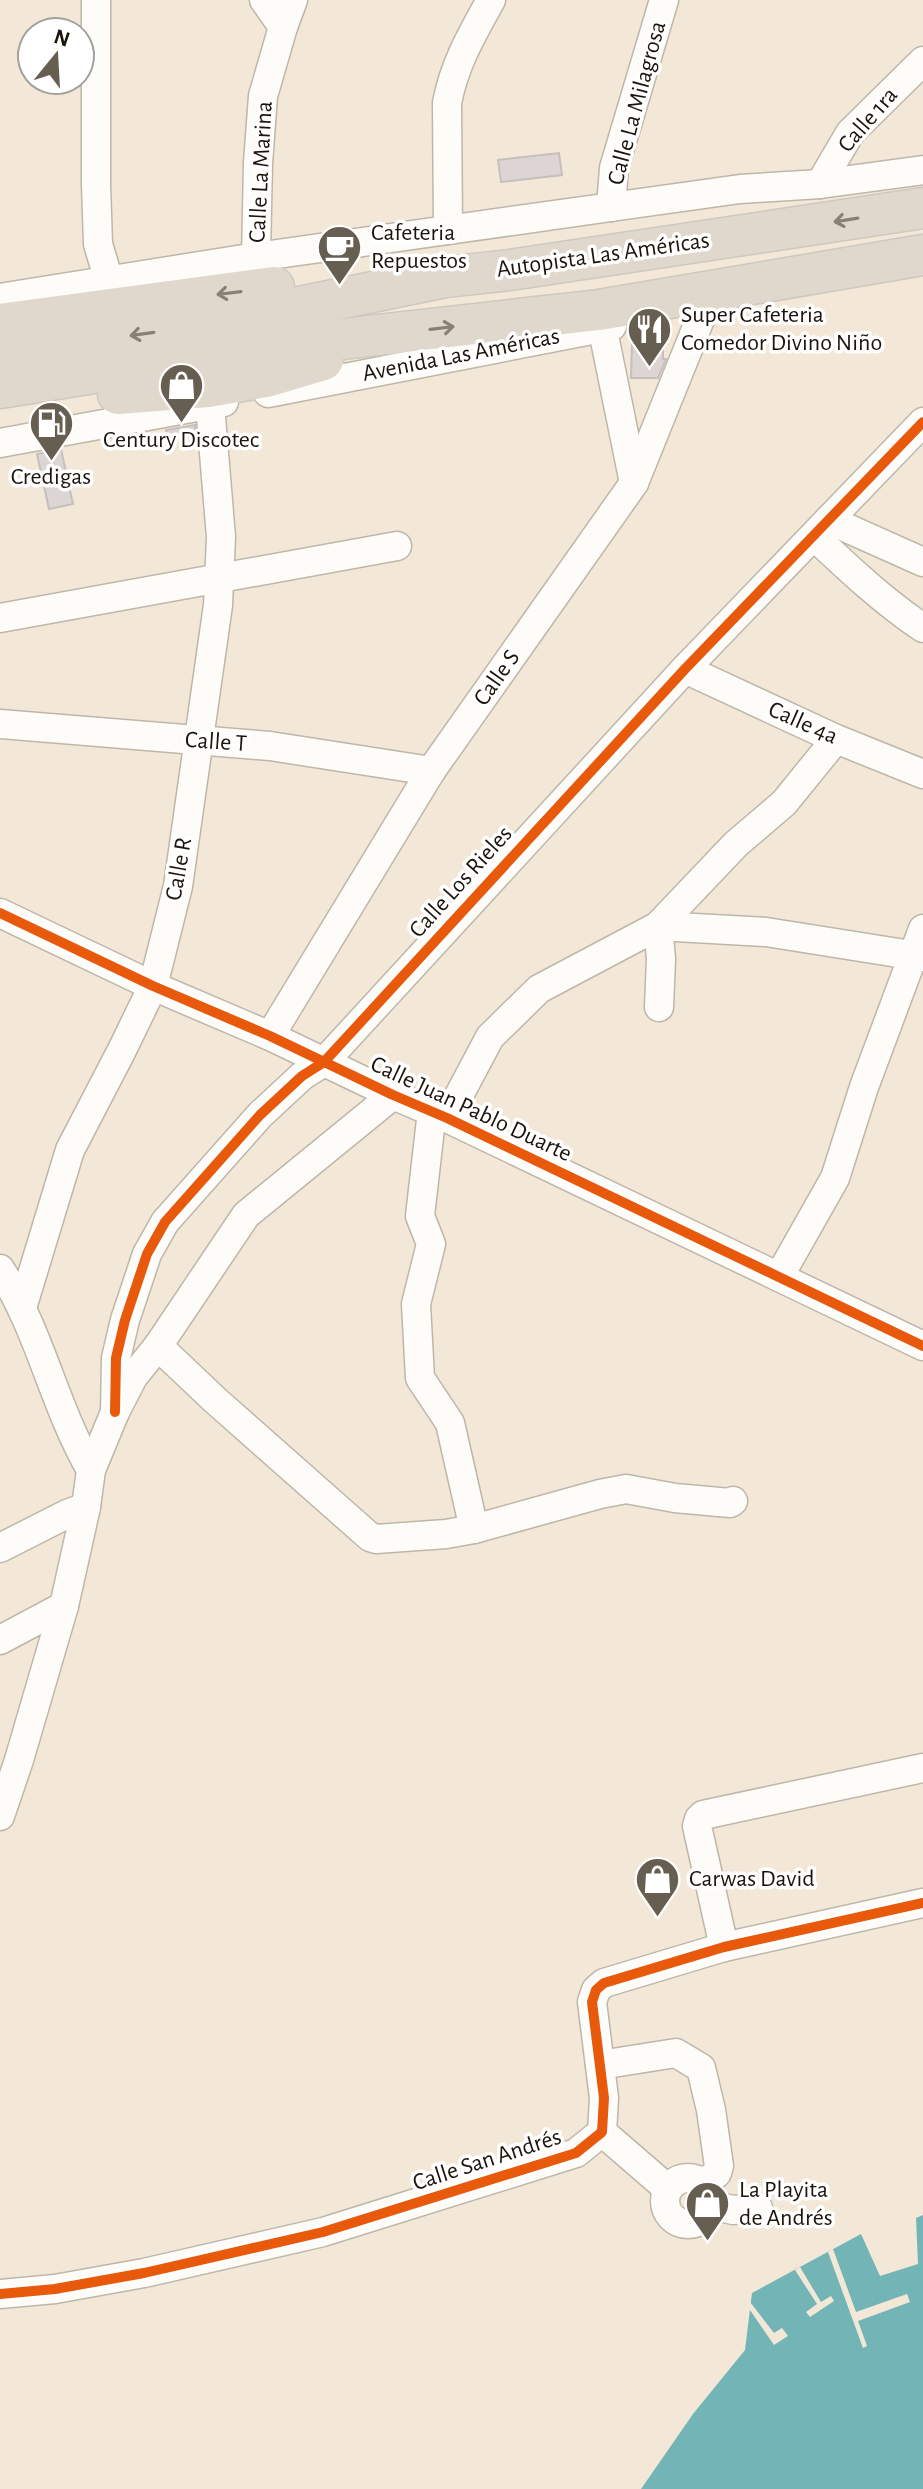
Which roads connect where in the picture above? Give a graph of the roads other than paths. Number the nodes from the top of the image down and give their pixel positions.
1 (96, 0) edge
2 (264, 0) edge
3 (293, 0) edge
4 (491, 0) edge
5 (664, 0) edge
6 (283, 27) junction
7 (923, 61) edge
8 (923, 170) edge
9 (820, 184) junction
10 (611, 207) junction
11 (923, 208) edge
12 (448, 230) junction
13 (923, 255) edge
14 (256, 257) junction
15 (923, 274) edge
16 (446, 277) junction
17 (109, 281) junction
18 (0, 298) edge
19 (703, 312) junction
20 (601, 319) junction
21 (0, 324) edge
22 (402, 333) junction
23 (223, 338) junction
24 (0, 354) edge
25 (0, 388) edge
26 (210, 405) junction
27 (0, 412) edge
28 (923, 422) edge
29 (0, 443) edge
30 (634, 483) junction
31 (821, 528) junction
32 (397, 546) dead end
33 (923, 562) edge
34 (219, 580) junction
35 (0, 618) edge
36 (923, 628) edge
37 (685, 669) junction
38 (0, 724) edge
39 (836, 739) junction
40 (198, 741) junction
41 (431, 771) junction
42 (923, 774) edge
43 (0, 913) edge
44 (658, 926) junction
45 (920, 947) edge
46 (153, 986) junction
47 (659, 1007) dead end
48 (270, 1036) junction
49 (324, 1062) junction
50 (393, 1095) junction
51 (439, 1115) junction
52 (39, 1253) junction
53 (1, 1272) edge
54 (779, 1277) junction
55 (22, 1308) junction
56 (158, 1346) junction
57 (923, 1346) edge
58 (115, 1412) junction
59 (91, 1470) junction
60 (733, 1501) dead end
61 (86, 1507) junction
62 (474, 1529) junction
63 (0, 1548) edge
64 (64, 1606) junction
65 (0, 1640) edge
66 (923, 1768) edge
67 (0, 1816) edge
68 (923, 1903) edge
69 (724, 1947) junction
70 (600, 2065) junction
71 (602, 2132) junction
72 (668, 2189) junction
73 (707, 2194) junction
74 (758, 2208) dead end
75 (0, 2294) edge

1 - 17 street
2 - 6 street
3 - 6 street, Calle La Marina
4 - 12 street
5 - 10 street, Calle La Milagrosa
6 - 14 street, Calle La Marina
7 - 9 street, Calle 1ra
8 - 9 street
9 - 10 street
10 - 12 street
11 -> 16 highway, Autopista Las Américas
12 - 14 street
13 - 20 highway, Autopista Las Américas
14 - 17 street
15 - 19 street, Avenida Las Américas
16 -> 21 highway
16 - 23 highway, Autopista Las Américas
17 - 18 street
19 - 20 street, Avenida Las Américas
19 - 30 street, Calle S
22 -> 20 highway, Autopista Las Américas
20 - 26 street, Avenida Las Américas
20 - 30 street
22 - 23 highway, Autopista Las Américas
22 - 27 highway
23 -> 24 highway, Autopista Las Américas
23 - 25 highway, Autopista Las Américas
26 - 29 street, Avenida Las Américas
26 - 34 street, Calle R
28 - 31 street, Calle Los Rieles
30 - 41 street, Calle S
31 - 33 street
31 - 36 street
31 - 37 street, Calle Los Rieles
32 - 34 street
34 - 35 street
34 - 40 street, Calle R
37 - 39 street, Calle 4a
37 - 49 street, Calle Los Rieles
38 - 40 street, Calle T
39 - 42 street, Calle 4a
39 - 44 street
40 - 41 street, Calle T
40 - 46 street, Calle R
41 - 48 street, Calle S
43 - 46 street, Calle Juan Pablo Duarte
44 - 45 street
44 - 47 street
44 - 51 street
45 - 54 street
46 - 48 street, Calle Juan Pablo Duarte
46 - 52 street, Calle R
48 - 49 street, Calle Juan Pablo Duarte
49 - 50 street, Calle Juan Pablo Duarte
49 - 58 street, Calle Los Rieles
50 - 51 street, Calle Juan Pablo Duarte
50 - 56 street
51 - 54 street, Calle Juan Pablo Duarte
51 - 62 street
52 - 53 street
52 - 55 street, Calle R
53 - 55 street
54 - 57 street, Calle Juan Pablo Duarte
55 - 59 street
56 - 58 street
56 - 62 street
58 - 59 street
59 - 61 street
60 - 62 street
61 - 63 street
61 - 64 street
64 - 65 street
64 - 67 street
66 - 69 street
68 - 69 street
69 - 70 street
70 - 71 street
70 - 73 street
71 - 72 street
71 - 75 street, Calle San Andrés
72 - 73 street
72 - 73 street
73 - 74 street

